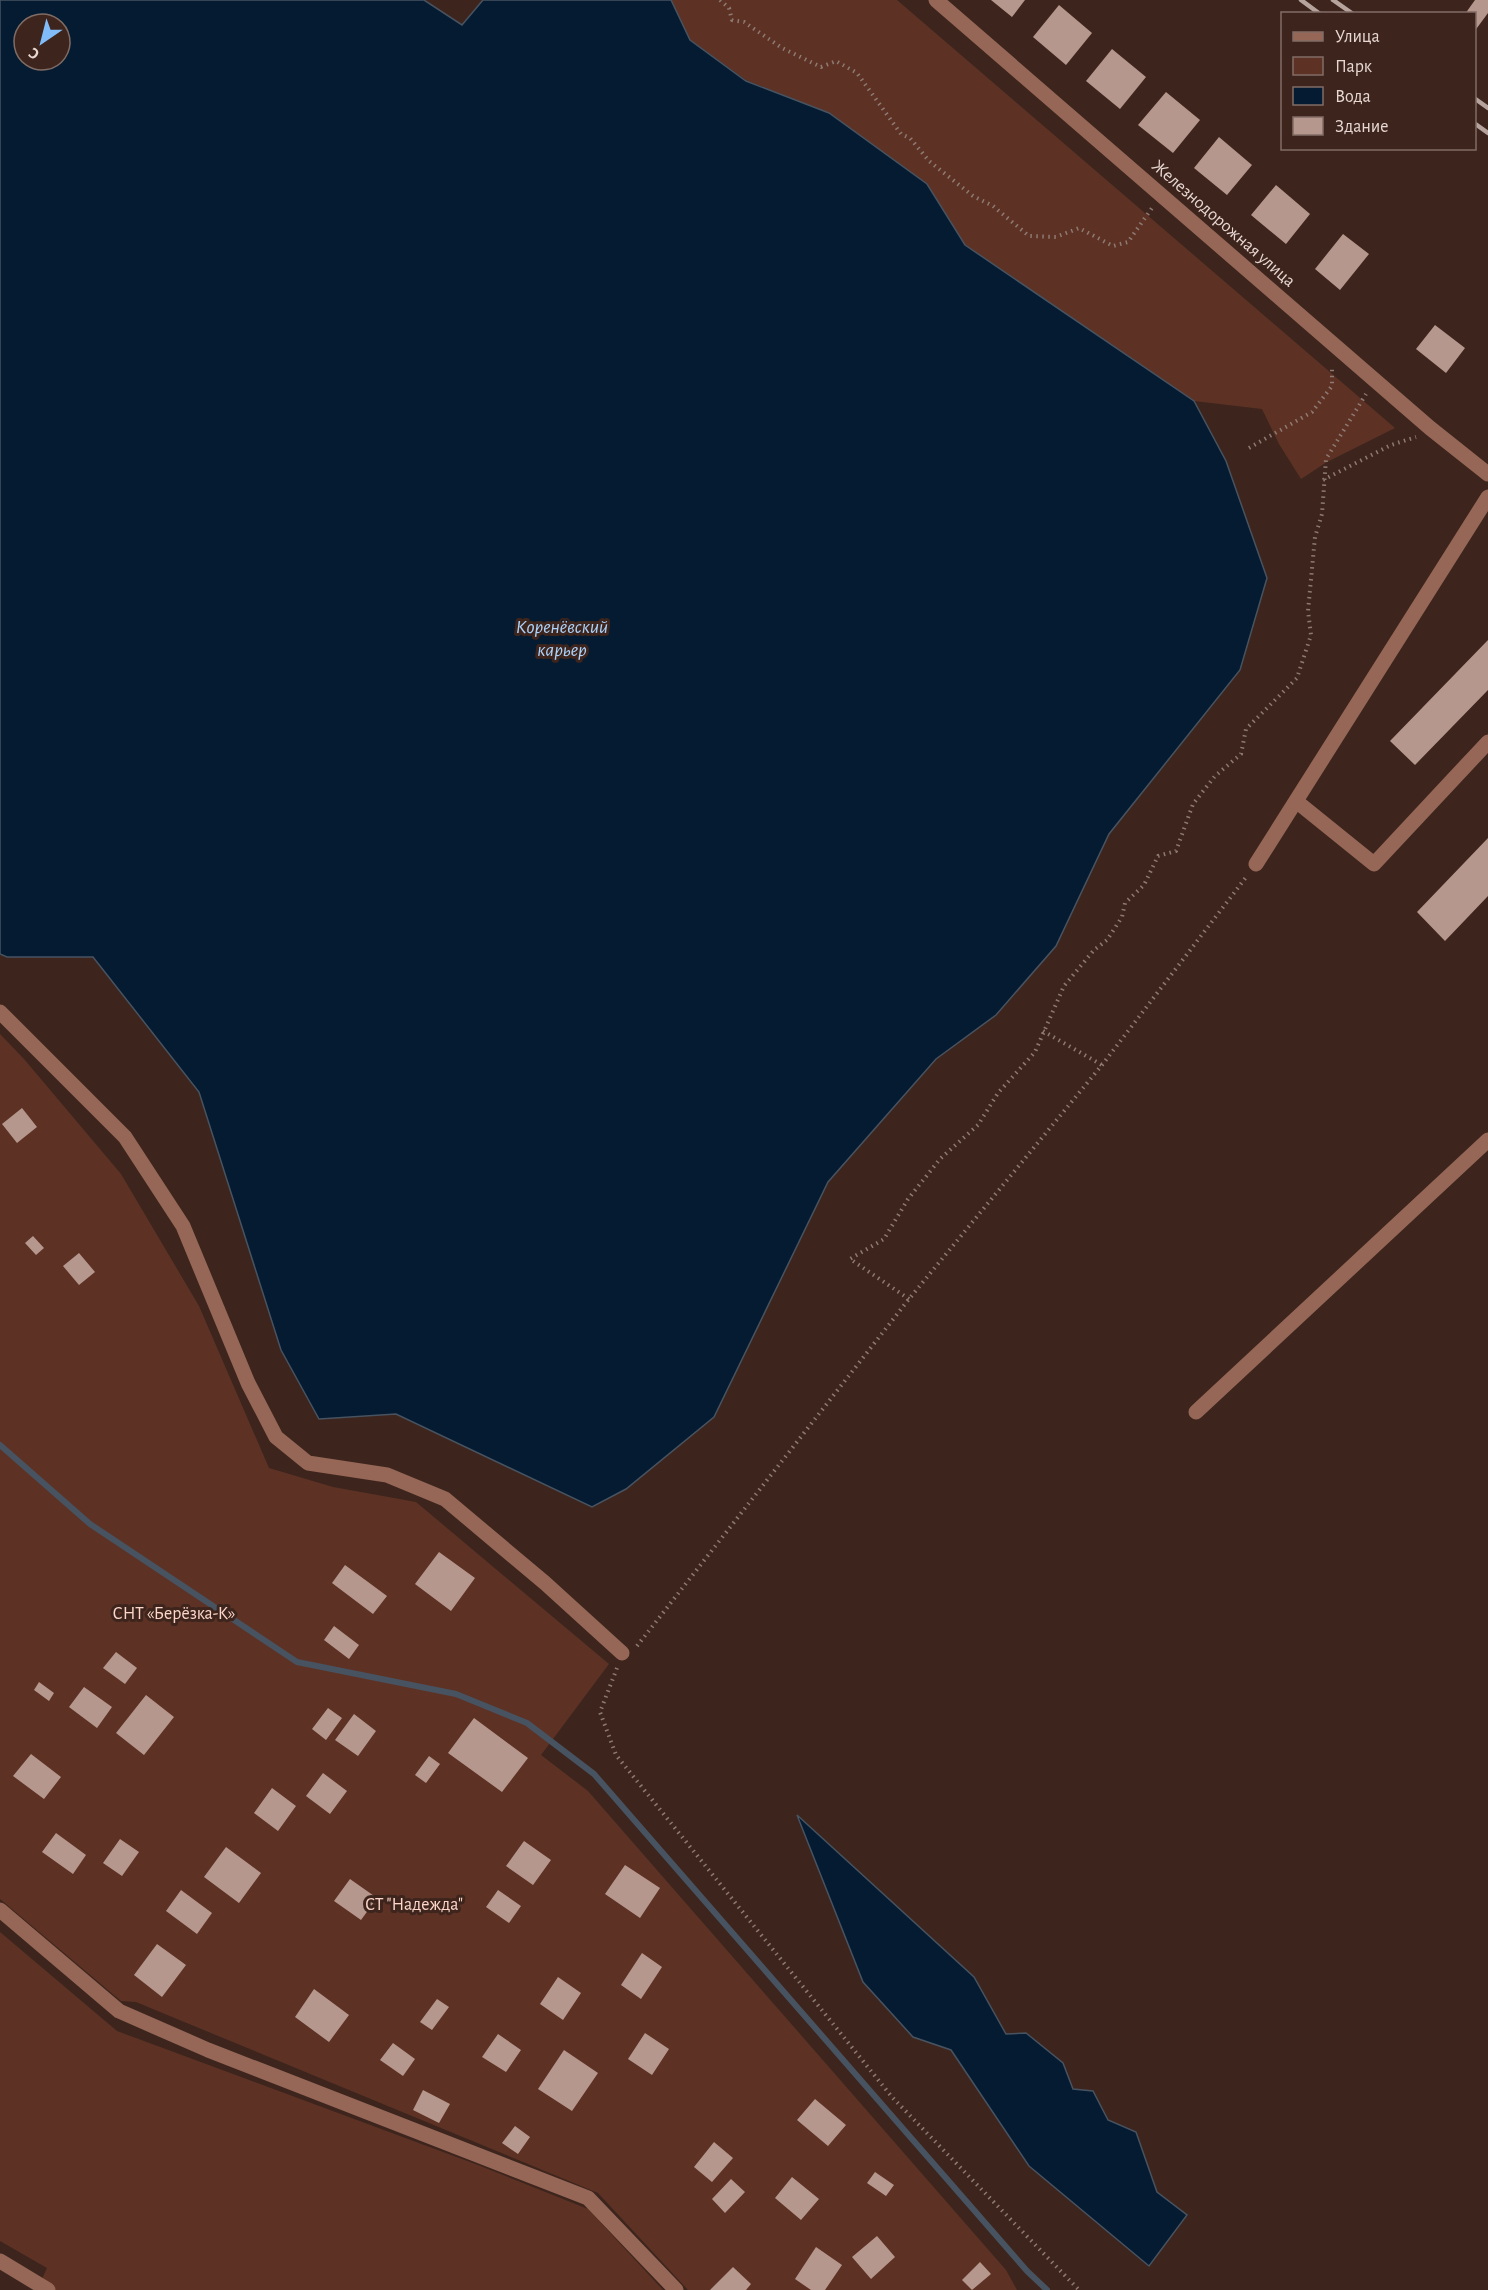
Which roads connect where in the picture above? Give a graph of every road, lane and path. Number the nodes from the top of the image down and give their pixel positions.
1 (720, 0) edge
2 (936, 0) edge
3 (1153, 206) dead end
4 (1332, 360) dead end
5 (1368, 391) dead end
6 (1419, 435) dead end
7 (1249, 448) dead end
8 (1488, 474) edge
9 (1323, 480) junction
10 (1488, 497) edge
11 (1488, 742) edge
12 (1296, 801) junction
13 (1256, 864) joint
14 (0, 1012) edge
15 (1043, 1031) junction
16 (1102, 1065) junction
17 (1488, 1140) edge
18 (909, 1299) junction
19 (1196, 1412) dead end
20 (622, 1653) junction
21 (0, 1910) edge
22 (0, 2261) edge
23 (48, 2290) edge
24 (676, 2290) edge
25 (1079, 2290) edge

1 - 3 path
2 - 8 street, Железнодорожная улица
4 - 7 path
5 - 9 path
6 - 9 path
9 - 15 path
10 - 12 street
11 - 12 street
12 - 13 street
13 - 16 path
14 - 20 street
15 - 16 path
15 - 18 path
16 - 18 path
17 - 19 street
18 - 20 path
20 - 25 path
21 - 24 street
22 - 23 street

